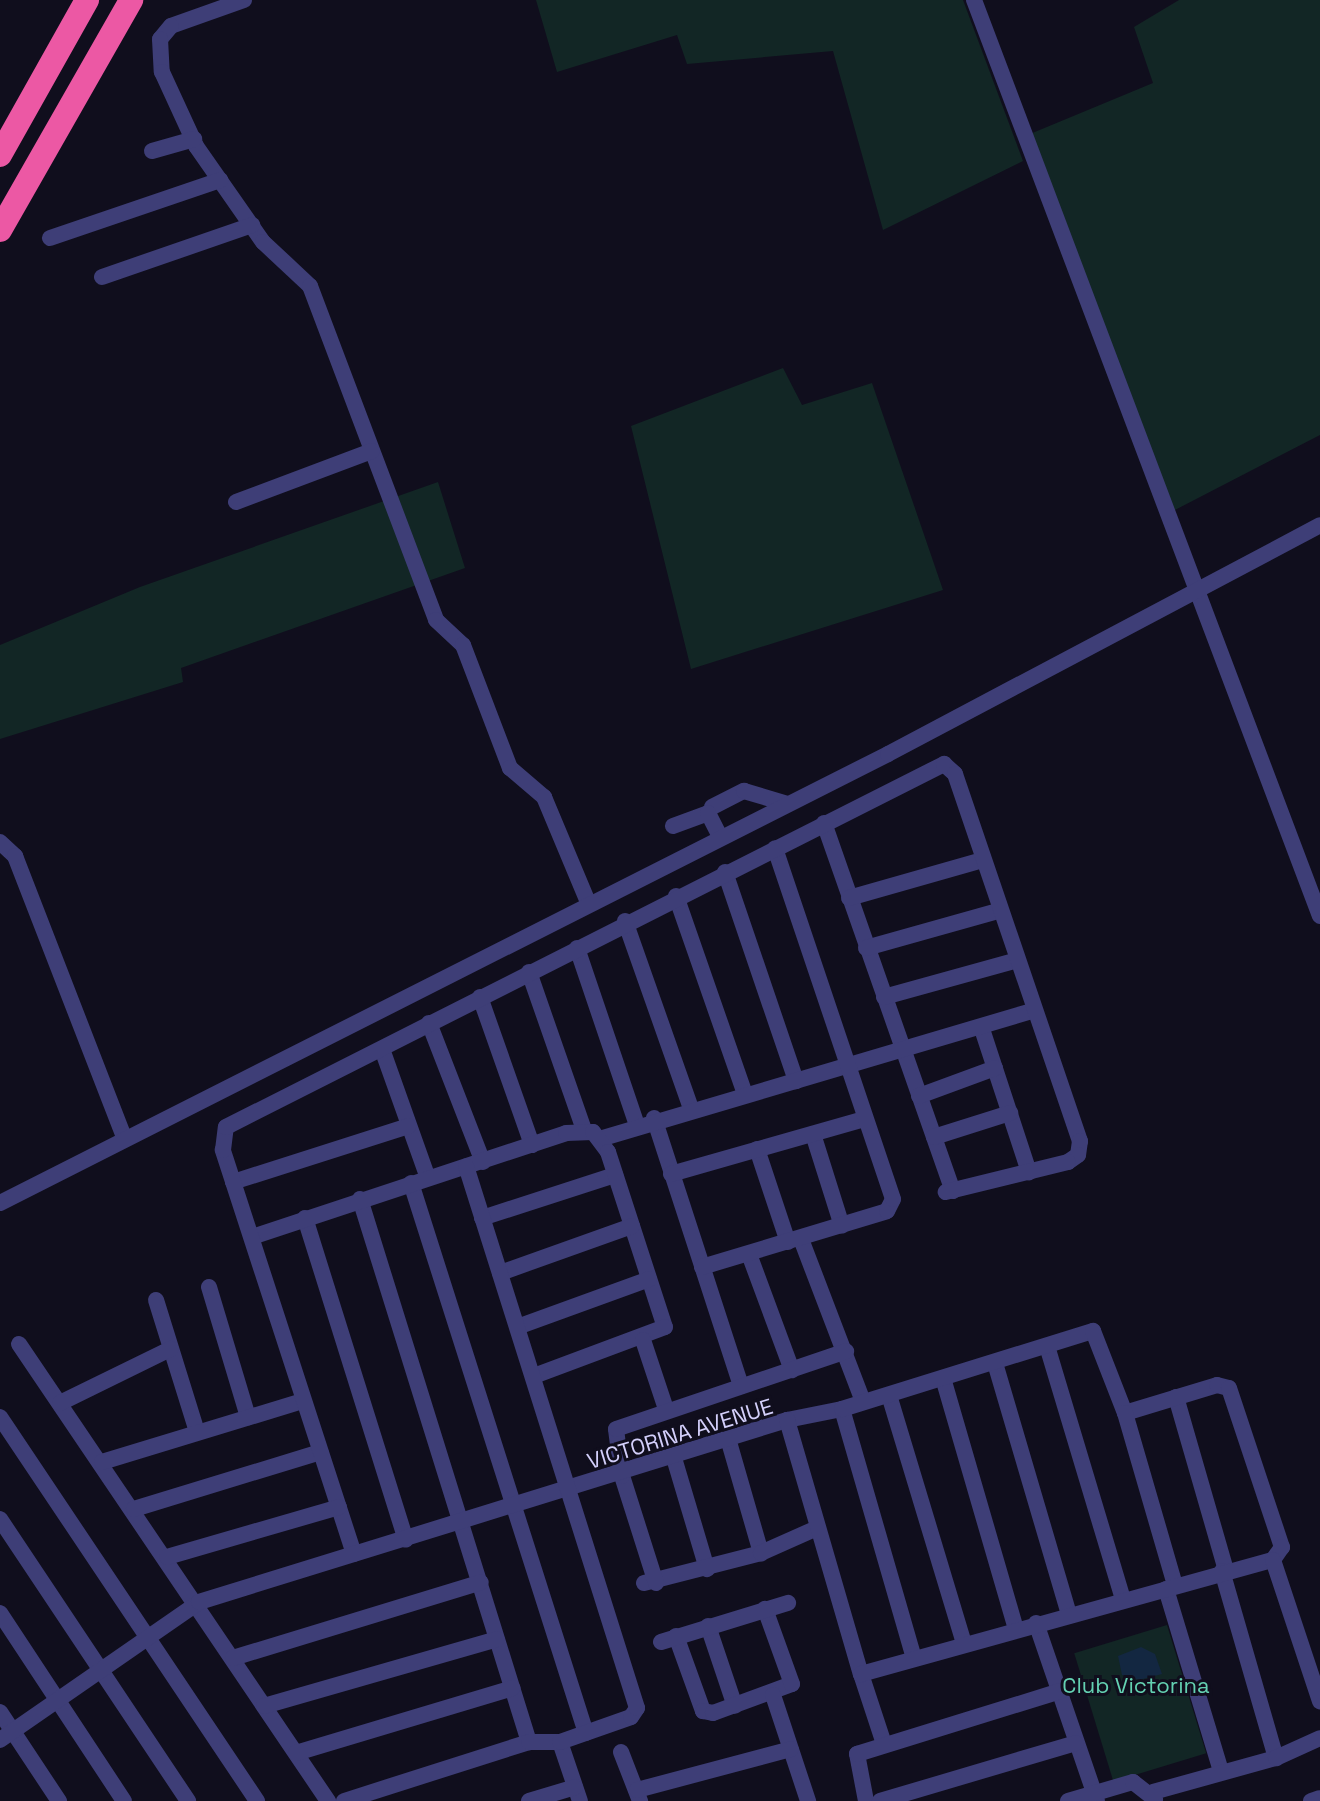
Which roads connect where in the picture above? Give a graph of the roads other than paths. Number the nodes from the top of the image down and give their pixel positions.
1 (87, 0) edge
2 (131, 0) edge
3 (208, 0) edge
4 (244, 0) edge
5 (974, 0) edge
6 (187, 21) junction
7 (194, 139) junction
8 (152, 151) dead end
9 (0, 155) edge
10 (220, 180) junction
11 (252, 225) junction
12 (0, 230) edge
13 (50, 238) dead end
14 (102, 277) dead end
15 (372, 451) junction
16 (236, 502) dead end
17 (1320, 525) edge
18 (1200, 588) junction
19 (788, 804) junction
20 (712, 807) dead end
21 (824, 823) junction
22 (673, 826) dead end
23 (720, 837) junction
24 (0, 842) edge
25 (775, 848) junction
26 (982, 860) junction
27 (725, 872) junction
28 (676, 896) junction
29 (849, 898) junction
30 (588, 902) junction
31 (998, 911) junction
32 (1320, 916) edge
33 (625, 921) junction
34 (577, 948) junction
35 (866, 948) junction
36 (1014, 961) junction
37 (529, 972) junction
38 (480, 997) junction
39 (884, 997) junction
40 (1031, 1011) junction
41 (429, 1023) junction
42 (982, 1029) junction
43 (382, 1049) junction
44 (902, 1053) junction
45 (848, 1065) junction
46 (995, 1068) junction
47 (796, 1081) junction
48 (745, 1094) junction
49 (919, 1096) junction
50 (691, 1108) junction
51 (1010, 1113) junction
52 (654, 1118) junction
53 (864, 1119) junction
54 (637, 1125) junction
55 (408, 1126) junction
56 (584, 1130) junction
57 (813, 1134) junction
58 (124, 1137) junction
59 (934, 1137) junction
60 (603, 1138) junction
61 (532, 1145) junction
62 (757, 1149) junction
63 (483, 1162) junction
64 (466, 1166) junction
65 (1029, 1172) junction
66 (671, 1174) junction
67 (615, 1175) junction
68 (428, 1178) junction
69 (233, 1182) junction
70 (411, 1183) junction
71 (360, 1199) junction
72 (0, 1203) edge
73 (305, 1218) junction
74 (482, 1218) junction
75 (632, 1226) junction
76 (842, 1226) junction
77 (252, 1237) junction
78 (794, 1241) junction
79 (749, 1254) junction
80 (702, 1267) junction
81 (500, 1273) junction
82 (649, 1279) junction
83 (209, 1287) dead end
84 (156, 1300) dead end
85 (520, 1326) junction
86 (643, 1340) junction
87 (19, 1344) dead end
88 (1047, 1346) junction
89 (170, 1349) junction
90 (846, 1351) junction
91 (995, 1363) junction
92 (792, 1370) junction
93 (534, 1376) junction
94 (943, 1378) junction
95 (741, 1386) junction
96 (889, 1395) junction
97 (1176, 1397) junction
98 (303, 1401) junction
99 (863, 1401) junction
100 (60, 1403) junction
101 (666, 1409) junction
102 (842, 1409) junction
103 (1125, 1413) junction
104 (0, 1417) edge
105 (248, 1417) junction
106 (787, 1420) junction
107 (197, 1432) junction
108 (729, 1442) junction
109 (320, 1452) junction
110 (674, 1458) junction
111 (102, 1462) junction
112 (622, 1476) junction
113 (568, 1491) junction
114 (513, 1506) junction
115 (339, 1507) junction
116 (134, 1509) junction
117 (0, 1519) edge
118 (462, 1522) junction
119 (815, 1529) junction
120 (406, 1540) junction
121 (761, 1553) junction
122 (354, 1554) junction
123 (167, 1557) junction
124 (1273, 1560) junction
125 (707, 1569) junction
126 (1224, 1571) junction
127 (481, 1582) junction
128 (1170, 1587) junction
129 (1123, 1600) junction
130 (199, 1602) junction
131 (788, 1603) dead end
132 (765, 1609) junction
133 (0, 1613) edge
134 (1069, 1615) junction
135 (1036, 1623) junction
136 (708, 1626) junction
137 (1016, 1629) junction
138 (146, 1638) junction
139 (497, 1639) junction
140 (964, 1643) junction
141 (233, 1658) junction
142 (914, 1658) junction
143 (103, 1667) junction
144 (861, 1674) junction
145 (512, 1688) junction
146 (1060, 1691) junction
147 (773, 1695) junction
148 (57, 1698) junction
149 (1320, 1701) edge
150 (264, 1706) junction
151 (735, 1706) junction
152 (0, 1712) edge
153 (586, 1733) junction
154 (6, 1736) edge
155 (1320, 1738) edge
156 (529, 1742) junction
157 (560, 1742) junction
158 (1076, 1743) junction
159 (884, 1744) junction
160 (791, 1749) junction
161 (621, 1752) dead end
162 (296, 1753) junction
163 (1276, 1758) junction
164 (1221, 1771) junction
165 (578, 1794) edge
166 (638, 1795) edge
167 (1095, 1797) edge
168 (1154, 1797) edge
169 (1320, 1798) edge
170 (59, 1801) edge
171 (124, 1801) edge
172 (188, 1801) edge
173 (257, 1801) edge
174 (328, 1801) edge
175 (344, 1801) edge
176 (529, 1801) edge
177 (808, 1801) edge
178 (866, 1801) edge
179 (880, 1801) edge
180 (1068, 1801) edge
181 (1311, 1801) edge

1 - 9 highway
2 - 12 highway
3 - 6 street
4 - 6 street
5 - 18 street
6 - 7 street
7 - 8 street
7 - 10 street
10 - 11 street
10 - 13 street
11 - 14 street
11 - 15 street
15 - 16 street
15 - 30 street
17 - 18 street
18 - 19 street
18 - 32 street
19 - 20 street
19 - 23 street
21 - 25 street
21 - 26 street
21 - 29 street
22 - 23 street
23 - 30 street
24 - 58 street
25 - 27 street
25 - 45 street
26 - 29 street
26 - 31 street
27 - 28 street
27 - 47 street
28 - 33 street
28 - 48 street
29 - 35 street
30 - 58 street
31 - 35 street
31 - 36 street
33 - 34 street
33 - 50 street
34 - 37 street
34 - 54 street
35 - 39 street
36 - 39 street
36 - 40 street
37 - 38 street
37 - 56 street
38 - 41 street
38 - 61 street
39 - 44 street
40 - 42 street
40 - 65 street
41 - 43 street
41 - 63 street
42 - 44 street
42 - 46 street
43 - 55 street
43 - 69 street
44 - 45 street
44 - 49 street
45 - 47 street
45 - 53 street
46 - 49 street
46 - 51 street
47 - 48 street
48 - 50 street
49 - 59 street
50 - 52 street
51 - 59 street
51 - 65 street
52 - 54 street
52 - 66 street
53 - 57 street
53 - 76 street
54 - 60 street
55 - 68 street
55 - 69 street
56 - 60 street
56 - 61 street
57 - 62 street
57 - 76 street
58 - 72 street
59 - 65 street
60 - 67 street
61 - 63 street
62 - 66 street
62 - 78 street
63 - 64 street
64 - 68 street
64 - 74 street
66 - 80 street
67 - 74 street
67 - 75 street
68 - 70 street
69 - 77 street
70 - 71 street
70 - 114 street
71 - 73 street
71 - 118 street
73 - 77 street
73 - 120 street
74 - 81 street
75 - 81 street
75 - 82 street
76 - 78 street
77 - 98 street
78 - 79 street
78 - 90 street
79 - 80 street
79 - 92 street
80 - 95 street
81 - 85 street
82 - 85 street
82 - 86 street
83 - 105 street
84 - 89 street
85 - 93 street
86 - 93 street
86 - 101 street
87 - 100 street
88 - 91 street
88 - 103 street
88 - 129 street
89 - 100 street
89 - 107 street
90 - 92 street
90 - 99 street
91 - 94 street
91 - 134 street
92 - 95 street
93 - 113 street
94 - 96 street
94 - 137 street
95 - 101 street
96 - 99 street
96 - 140 street
97 - 103 street
97 - 124 street
97 - 126 street
98 - 105 street
98 - 109 street
99 - 102 street
100 - 111 street
101 - 112 street
102 - 106 street
102 - 142 street
103 - 128 street
104 - 138 street
105 - 107 street
106 - 108 street, VICTORINA AVENUE
106 - 119 street, VICTORINA AVENUE
107 - 111 street
108 - 110 street, VICTORINA AVENUE
108 - 121 street
109 - 115 street
109 - 116 street
110 - 112 street, VICTORINA AVENUE
110 - 125 street
111 - 116 street
112 - 113 street, VICTORINA AVENUE
112 - 125 street
113 - 114 street, VICTORINA AVENUE
113 - 153 street
114 - 118 street, VICTORINA AVENUE
114 - 153 street
115 - 122 street
115 - 123 street
116 - 123 street
117 - 143 street
118 - 120 street, VICTORINA AVENUE
118 - 127 street
119 - 121 street
119 - 144 street, VICTORINA AVENUE
120 - 122 street, VICTORINA AVENUE
121 - 125 street
122 - 130 street, VICTORINA AVENUE
123 - 130 street
124 - 126 street
124 - 149 street
126 - 128 street
126 - 163 street
127 - 139 street
127 - 141 street
128 - 129 street
128 - 164 street
129 - 134 street
130 - 138 street, VICTORINA AVENUE
130 - 141 street
131 - 132 street
132 - 136 street
132 - 147 street
133 - 148 street
134 - 135 street
135 - 137 street
135 - 146 street
136 - 151 street
136 - 151 street
137 - 140 street
138 - 143 street, VICTORINA AVENUE
138 - 173 street
139 - 145 street
139 - 150 street
140 - 142 street
141 - 150 street
142 - 144 street
143 - 148 street, VICTORINA AVENUE
143 - 172 street
144 - 159 street, VICTORINA AVENUE
145 - 156 street
145 - 162 street
146 - 158 street
146 - 159 street
147 - 151 street
147 - 160 street
148 - 154 street, VICTORINA AVENUE
148 - 171 street
150 - 162 street
152 - 154 street
153 - 157 street
154 - 170 street
155 - 163 street
156 - 157 street
156 - 175 street
157 - 165 street
158 - 167 street
158 - 179 street
159 - 178 street
160 - 166 street
160 - 177 street
161 - 166 street
162 - 174 street
163 - 164 street
164 - 168 street
165 - 176 street
167 - 168 street
167 - 180 street
169 - 181 street

